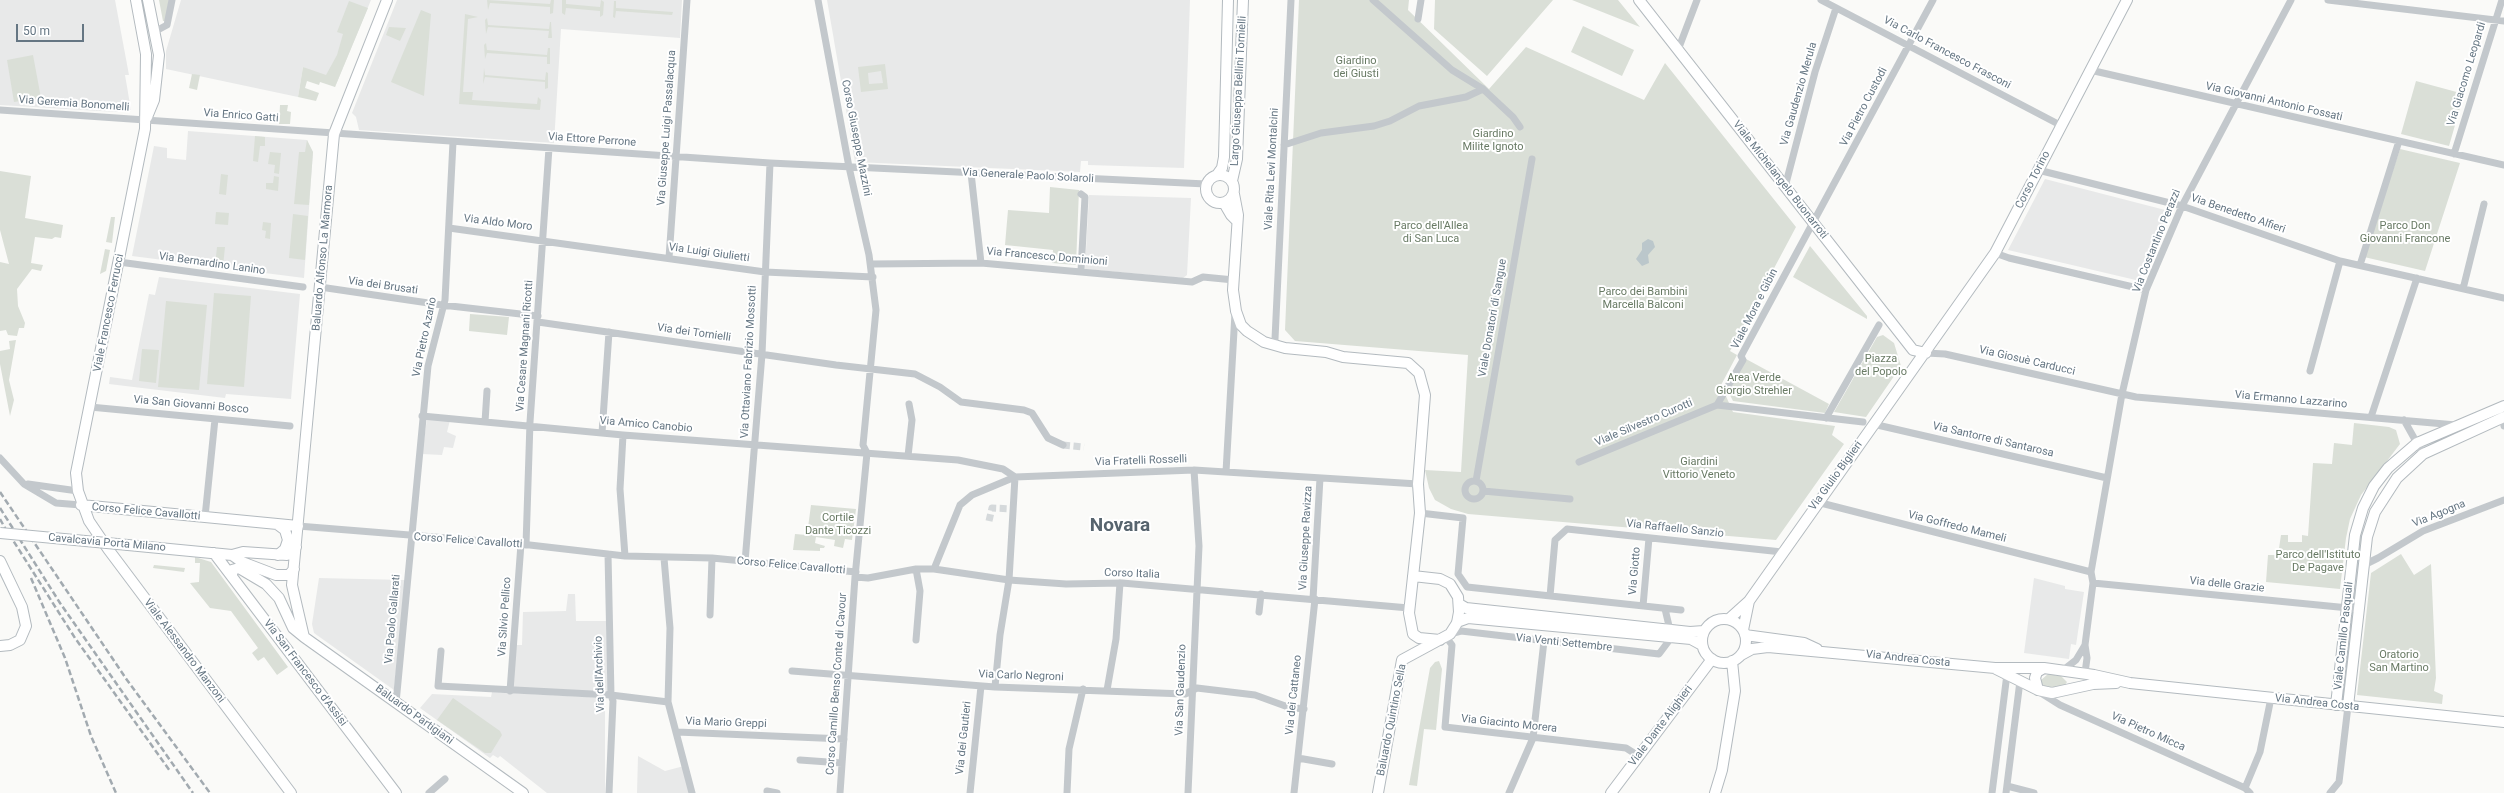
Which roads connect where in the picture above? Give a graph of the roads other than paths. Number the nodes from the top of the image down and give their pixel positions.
1 (136, 0) edge
2 (148, 0) edge
3 (172, 0) edge
4 (387, 0) edge
5 (687, 0) edge
6 (818, 0) edge
7 (1228, 0) edge
8 (1243, 0) edge
9 (1291, 0) edge
10 (1373, 0) edge
11 (1421, 0) edge
12 (1639, 0) edge
13 (1697, 0) edge
14 (1821, 0) edge
15 (1933, 0) edge
16 (2127, 0) edge
17 (2291, 0) edge
18 (2328, 0) edge
19 (2396, 0) edge
20 (2502, 0) edge
21 (2391, 7) junction
22 (1836, 8) junction
23 (1418, 19) dead end
24 (2496, 20) junction
25 (2504, 21) edge
26 (154, 32) junction
27 (1909, 46) junction
28 (1678, 50) junction
29 (2090, 70) junction
30 (1483, 89) junction
31 (2235, 104) junction
32 (0, 110) edge
33 (146, 120) junction
34 (2062, 126) junction
35 (1520, 127) dead end
36 (334, 134) junction
37 (2399, 141) junction
38 (453, 142) junction
39 (550, 148) junction
40 (1283, 149) junction
41 (2454, 154) junction
42 (676, 157) junction
43 (1532, 159) dead end
44 (770, 163) junction
45 (2504, 165) edge
46 (849, 167) junction
47 (2038, 170) junction
48 (971, 173) junction
49 (1217, 175) junction
50 (1232, 180) junction
51 (1206, 184) junction
52 (1785, 187) junction
53 (1234, 194) junction
54 (1085, 195) dead end
55 (1224, 203) junction
56 (2484, 204) dead end
57 (2182, 206) junction
58 (1238, 221) junction
59 (1813, 223) junction
60 (449, 228) junction
61 (543, 240) junction
62 (1996, 253) junction
63 (669, 258) junction
64 (2340, 261) junction
65 (119, 262) junction
66 (981, 262) junction
67 (871, 264) junction
68 (2360, 265) junction
69 (1081, 271) junction
70 (765, 272) junction
71 (2417, 278) junction
72 (873, 279) junction
73 (1234, 280) junction
74 (303, 287) dead end
75 (320, 287) junction
76 (2463, 288) junction
77 (2146, 290) junction
78 (2504, 298) edge
79 (443, 306) junction
80 (1236, 311) junction
81 (538, 319) junction
82 (1880, 325) dead end
83 (609, 332) junction
84 (1275, 339) dead end
85 (1926, 353) junction
86 (764, 355) junction
87 (871, 368) junction
88 (2310, 371) dead end
89 (487, 391) dead end
90 (2122, 394) junction
91 (909, 404) dead end
92 (1718, 404) junction
93 (90, 407) junction
94 (2504, 407) edge
95 (424, 416) junction
96 (2370, 417) junction
97 (215, 418) junction
98 (1826, 418) junction
99 (2404, 420) junction
100 (2503, 420) edge
101 (485, 422) junction
102 (1868, 423) junction
103 (2458, 425) junction
104 (290, 426) dead end
105 (532, 426) junction
106 (602, 433) junction
107 (623, 435) junction
108 (2417, 443) junction
109 (756, 445) junction
110 (1063, 445) tunnel mouth
111 (867, 453) junction
112 (2423, 454) junction
113 (908, 456) junction
114 (0, 458) edge
115 (1579, 462) dead end
116 (1194, 470) junction
117 (1226, 472) junction
118 (1015, 477) junction
119 (1320, 478) junction
120 (2108, 478) junction
121 (1476, 481) junction
122 (24, 484) junction
123 (1418, 484) junction
124 (78, 491) junction
125 (1483, 491) junction
126 (1570, 499) dead end
127 (2504, 500) edge
128 (1817, 502) junction
129 (82, 505) junction
130 (1420, 513) junction
131 (205, 517) junction
132 (275, 524) junction
133 (298, 526) junction
134 (0, 533) edge
135 (411, 537) junction
136 (1649, 538) junction
137 (523, 544) junction
138 (296, 547) junction
139 (1782, 552) junction
140 (214, 553) junction
141 (608, 554) junction
142 (232, 555) junction
143 (281, 555) junction
144 (625, 556) junction
145 (664, 558) junction
146 (712, 558) junction
147 (0, 561) edge
148 (745, 562) junction
149 (2364, 563) junction
150 (294, 566) junction
151 (916, 569) junction
152 (934, 569) junction
153 (2091, 572) junction
154 (855, 575) junction
155 (232, 576) junction
156 (1413, 576) junction
157 (1009, 580) junction
158 (1121, 583) junction
159 (2093, 583) junction
160 (1196, 589) junction
161 (1260, 594) junction
162 (1550, 596) junction
163 (1314, 599) junction
164 (1749, 601) junction
165 (1459, 604) junction
166 (1643, 606) junction
167 (2347, 607) junction
168 (1409, 608) junction
169 (2359, 608) junction
170 (1665, 609) junction
171 (1681, 610) dead end
172 (1259, 612) dead end
173 (710, 616) dead end
174 (1729, 619) junction
175 (1458, 622) junction
176 (1704, 631) junction
177 (1744, 632) junction
178 (1671, 634) junction
179 (304, 637) junction
180 (1443, 638) junction
181 (916, 640) dead end
182 (1544, 641) junction
183 (1702, 645) junction
184 (2085, 645) junction
185 (0, 646) edge
186 (441, 651) dead end
187 (1821, 651) junction
188 (1741, 655) junction
189 (1712, 659) junction
190 (1732, 661) junction
191 (1996, 668) junction
192 (2044, 668) junction
193 (792, 671) dead end
194 (2065, 671) junction
195 (2007, 674) junction
196 (2085, 674) junction
197 (848, 676) junction
198 (2020, 681) junction
199 (2130, 683) junction
200 (981, 686) junction
201 (995, 687) junction
202 (1083, 689) junction
203 (2074, 689) junction
204 (1107, 690) junction
205 (1192, 690) junction
206 (2038, 690) junction
207 (510, 691) junction
208 (611, 695) junction
209 (2271, 698) junction
210 (396, 702) junction
211 (668, 702) junction
212 (2336, 705) junction
213 (2348, 706) junction
214 (1304, 709) junction
215 (2504, 722) edge
216 (677, 732) junction
217 (1533, 738) junction
218 (844, 739) junction
219 (1637, 755) junction
220 (1298, 758) junction
221 (800, 760) dead end
222 (842, 763) junction
223 (1332, 764) dead end
224 (445, 779) dead end
225 (2006, 789) edge
226 (767, 791) dead end
227 (2247, 791) edge
228 (291, 793) edge
229 (396, 793) edge
230 (429, 793) edge
231 (523, 793) edge
232 (609, 793) edge
233 (692, 793) edge
234 (777, 793) edge
235 (840, 793) edge
236 (970, 793) edge
237 (1067, 793) edge
238 (1188, 793) edge
239 (1294, 793) edge
240 (1378, 793) edge
241 (1509, 793) edge
242 (1611, 793) edge
243 (1715, 793) edge
244 (1992, 793) edge
245 (2034, 793) edge
246 (2330, 793) edge

1 - 33 street
2 - 26 street
3 - 26 street
4 - 36 street, Baluardo Alfonso La Marmora
5 - 42 street, Via Giuseppe Luigi Passalacqua
6 - 46 street, Corso Giuseppe Mazzini
7 - 49 street, Largo Giuseppa Bellini Tornielli
8 - 50 street, Largo Giuseppa Bellini Tornielli
9 - 40 street, Viale Rita Levi Montalcini
10 - 30 street
11 - 23 street
12 - 28 street, Viale Michelangelo Buonarroti
13 - 28 street
14 - 22 street, Via Carlo Francesco Frasconi
15 - 27 street, Via Pietro Custodi
16 - 29 street, Corso Torino
17 - 31 street, Via Costantino Perazzi
18 - 21 street
19 - 21 street
20 - 24 street, Via Giacomo Leopardi
21 - 24 street
22 - 27 street, Via Carlo Francesco Frasconi
22 - 52 street, Via Gaudenzio Merula
24 - 25 street
24 - 41 street, Via Giacomo Leopardi
26 - 33 street
27 - 34 street, Via Carlo Francesco Frasconi
27 - 59 street, Via Pietro Custodi
28 - 52 street, Viale Michelangelo Buonarroti
29 - 31 street, Via Giovanni Antonio Fossati
29 - 34 street, Corso Torino
30 - 35 street
30 - 40 street
31 - 37 street, Via Giovanni Antonio Fossati
31 - 57 street, Via Costantino Perazzi
32 - 33 street, Via Geremia Bonomelli
33 - 36 street, Via Enrico Gatti
33 - 65 street, Viale Francesco Ferrucci
34 - 47 street, Corso Torino
36 - 38 street, Via Ettore Perrone
36 - 75 street, Baluardo Alfonso La Marmora
37 - 41 street, Via Giovanni Antonio Fossati
37 - 68 street
38 - 39 street, Via Ettore Perrone
38 - 60 street, Via Pietro Azario
39 - 42 street, Via Ettore Perrone
39 - 61 street, Via Cesare Magnani Ricotti
40 - 84 street, Viale Rita Levi Montalcini
41 - 45 street, Via Giovanni Antonio Fossati
42 - 44 street, Via Ettore Perrone
42 - 63 street, Via Giuseppe Luigi Passalacqua
43 - 121 street, Viale Donatori di Sangue
44 - 46 street, Via Ettore Perrone
44 - 70 street, Via Ottaviano Fabrizio Mossotti
46 - 48 street, Via Generale Paolo Solaroli
46 - 67 street, Corso Giuseppe Mazzini
47 - 57 street, Via Benedetto Alfieri
47 - 62 street, Corso Torino
48 - 51 street, Via Generale Paolo Solaroli
48 - 66 street
49 - 50 street
49 - 51 street
50 - 53 street
51 - 55 street
52 - 59 street, Viale Michelangelo Buonarroti
53 - 55 street
53 - 58 street
54 - 69 street
55 - 58 street
56 - 76 street
57 - 64 street, Via Benedetto Alfieri
57 - 77 street, Via Costantino Perazzi
58 - 73 street
59 - 85 street, Viale Michelangelo Buonarroti
59 - 92 street, Viale Mora e Gibin
60 - 61 street, Via Aldo Moro
60 - 79 street, Via Pietro Azario
61 - 63 street, Via Luigi Giulietti
61 - 81 street, Via Cesare Magnani Ricotti
62 - 77 street
62 - 85 street, Corso Torino
63 - 70 street, Via Luigi Giulietti
64 - 68 street, Via Benedetto Alfieri
64 - 88 street
65 - 74 street, Via Bernardino Lanino
65 - 93 street, Viale Francesco Ferrucci
66 - 67 street, Via Francesco Dominioni
66 - 69 street, Via Francesco Dominioni
67 - 72 street, Corso Giuseppe Mazzini
68 - 71 street, Via Benedetto Alfieri
69 - 73 street, Via Francesco Dominioni
70 - 72 street, Via Luigi Giulietti
70 - 86 street, Via Ottaviano Fabrizio Mossotti
71 - 76 street, Via Benedetto Alfieri
71 - 96 street
72 - 87 street, Corso Giuseppe Mazzini
73 - 80 street
75 - 79 street, Via dei Brusati
75 - 133 street, Baluardo Alfonso La Marmora
76 - 78 street, Via Benedetto Alfieri
77 - 90 street, Via Costantino Perazzi
79 - 81 street, Via dei Brusati
79 - 95 street, Via Pietro Azario
80 - 117 street
80 - 123 street
81 - 83 street, Via dei Tornielli
81 - 105 street, Via Cesare Magnani Ricotti
82 - 98 street
83 - 86 street, Via dei Tornielli
83 - 106 street
85 - 90 street, Via Giosuè Carducci
85 - 102 street, Via Giulio Biglieri
86 - 87 street, Via dei Tornielli
86 - 109 street, Via Ottaviano Fabrizio Mossotti
87 - 110 street, Via dei Tornielli
87 - 111 street, Corso Giuseppe Mazzini
89 - 101 street
90 - 96 street, Via Ermanno Lazzarino
90 - 120 street, Via Costantino Perazzi
91 - 113 street
92 - 98 street, Via Santorre di Santarosa
92 - 115 street, Viale Silvestro Curotti
93 - 97 street, Via San Giovanni Bosco
93 - 124 street, Viale Francesco Ferrucci
94 - 100 street
94 - 103 street, Viale Camillo Pasquali
95 - 101 street, Via Amico Canobio
95 - 135 street, Via Pietro Azario
96 - 99 street, Via Ermanno Lazzarino
97 - 104 street, Via San Giovanni Bosco
97 - 131 street
98 - 102 street, Via Santorre di Santarosa
99 - 103 street, Via Ermanno Lazzarino
99 - 108 street
100 - 112 street, Viale Camillo Pasquali
101 - 105 street, Via Amico Canobio
102 - 120 street, Via Santorre di Santarosa
102 - 128 street, Via Giulio Biglieri
103 - 108 street, Viale Camillo Pasquali
105 - 106 street, Via Amico Canobio
105 - 137 street, Via Cesare Magnani Ricotti
106 - 107 street, Via Amico Canobio
107 - 109 street, Via Amico Canobio
107 - 144 street
108 - 112 street
108 - 167 street, Viale Camillo Pasquali
109 - 111 street, Via Amico Canobio
109 - 148 street, Via Ottaviano Fabrizio Mossotti
111 - 113 street, Via Fratelli Rosselli
111 - 154 street
112 - 149 street, Viale Camillo Pasquali
113 - 118 street, Via Fratelli Rosselli
114 - 122 street
116 - 117 street, Via Fratelli Rosselli
116 - 118 street, Via Fratelli Rosselli
116 - 160 street, Via San Gaudenzio
117 - 119 street, Via Fratelli Rosselli
118 - 152 street
118 - 157 street
119 - 123 street, Via Fratelli Rosselli
119 - 163 street, Via Giuseppe Ravizza
120 - 153 street, Via Costantino Perazzi
121 - 125 street
121 - 125 street
122 - 124 street
122 - 129 street
123 - 130 street
124 - 129 street, Viale Francesco Ferrucci
125 - 126 street
127 - 149 street, Via Agogna
128 - 139 street, Via Giulio Biglieri
128 - 153 street, Via Goffredo Mameli
129 - 131 street, Corso Felice Cavallotti
129 - 228 street, Viale Alessandro Manzoni
130 - 156 street
130 - 162 street
131 - 132 street, Corso Felice Cavallotti
132 - 133 street, Corso Felice Cavallotti
132 - 143 street
133 - 135 street, Corso Felice Cavallotti
133 - 138 street, Baluardo Alfonso La Marmora
134 - 140 street, Cavalcavia Porta Milano, bridge
135 - 137 street, Corso Felice Cavallotti
135 - 210 street, Via Paolo Gallarati
136 - 139 street, Via Raffaello Sanzio
136 - 162 street, Via Raffaello Sanzio
136 - 166 street, Via Giotto
137 - 141 street, Corso Felice Cavallotti
137 - 207 street, Via Silvio Pellico
138 - 143 street
138 - 150 street, Baluardo Alfonso La Marmora
139 - 164 street, Via Giulio Biglieri
140 - 142 street, Cavalcavia Porta Milano
140 - 155 street, Via San Francesco d'Assisi
141 - 144 street, Corso Felice Cavallotti
141 - 208 street, Via dell'Archivio
142 - 143 street
142 - 150 street
143 - 150 street
144 - 145 street, Corso Felice Cavallotti
145 - 146 street, Corso Felice Cavallotti
145 - 211 street, Via Mario Greppi
146 - 148 street, Corso Felice Cavallotti
146 - 173 street
147 - 185 street
148 - 154 street, Corso Felice Cavallotti
149 - 169 street, Viale Camillo Pasquali
150 - 179 street, Baluardo Alfonso La Marmora
151 - 152 street, Corso Italia
151 - 154 street, Corso Italia
151 - 181 street
152 - 157 street, Corso Italia
153 - 159 street, Via Costantino Perazzi
154 - 197 street, Corso Camillo Benso Conte di Cavour
155 - 179 street, Baluardo Partigiani
155 - 229 street, Via San Francesco d'Assisi
156 - 165 street
156 - 168 street
157 - 158 street, Corso Italia
157 - 201 street
158 - 160 street, Corso Italia
158 - 204 street
159 - 167 street, Via delle Grazie
159 - 184 street, Via Costantino Perazzi
160 - 161 street, Corso Italia
160 - 205 street, Via San Gaudenzio
161 - 163 street, Corso Italia
161 - 172 street
162 - 166 street
163 - 168 street, Corso Italia
163 - 214 street, Via dei Cattaneo
164 - 174 street, Via Giulio Biglieri
164 - 177 street, Via Giulio Biglieri
165 - 175 street
165 - 178 street, Via Venti Settembre
166 - 170 street
167 - 169 street, Via delle Grazie
167 - 212 street, Viale Camillo Pasquali
168 - 180 street
169 - 213 street, Viale Camillo Pasquali
170 - 171 street
170 - 178 street
174 - 176 street
174 - 177 street
175 - 178 street, Via Venti Settembre
175 - 180 street
176 - 178 street, Via Venti Settembre
176 - 183 street
177 - 187 street, Via Andrea Costa
177 - 188 street
178 - 182 street, Via Venti Settembre
178 - 183 street, Via Venti Settembre
179 - 210 street, Baluardo Partigiani
180 - 182 street, Via Venti Settembre
180 - 217 street, Via Giacinto Morera
180 - 240 street, Baluardo Quintino Sella
182 - 217 street
183 - 189 street
184 - 194 street
184 - 196 street, Via Costantino Perazzi
186 - 207 street
187 - 188 street, Via Andrea Costa
187 - 191 street, Via Andrea Costa
188 - 190 street
189 - 190 street
189 - 219 street, Viale Dante Alighieri
190 - 243 street
191 - 192 street, Via Andrea Costa
191 - 195 street, Via Andrea Costa
192 - 194 street, Via Andrea Costa
192 - 206 street
193 - 197 street, Via Carlo Negroni
194 - 196 street, Via Andrea Costa
194 - 203 street
195 - 198 street, Via Andrea Costa
195 - 244 street
196 - 199 street, Via Andrea Costa
196 - 203 street
197 - 200 street, Via Carlo Negroni
197 - 218 street, Corso Camillo Benso Conte di Cavour
198 - 206 street, Via Andrea Costa
198 - 225 street
199 - 203 street, Via Andrea Costa
199 - 209 street, Via Andrea Costa
200 - 201 street, Via Carlo Negroni
200 - 236 street, Via dei Gautieri
201 - 202 street, Via Carlo Negroni
202 - 204 street, Via Carlo Negroni
202 - 237 street
203 - 206 street, Via Andrea Costa
204 - 205 street, Via Carlo Negroni
205 - 214 street, Via Carlo Negroni
205 - 238 street, Via San Gaudenzio
206 - 227 street, Via Pietro Micca
207 - 208 street
208 - 211 street
208 - 232 street, Via dell'Archivio
209 - 212 street, Via Andrea Costa
209 - 227 street
210 - 231 street, Baluardo Partigiani
211 - 216 street, Via Mario Greppi
212 - 213 street, Via Andrea Costa
213 - 215 street, Via Andrea Costa
213 - 246 street
214 - 220 street, Via dei Cattaneo
216 - 218 street, Via Mario Greppi
216 - 233 street
217 - 219 street, Via Giacinto Morera
217 - 241 street
218 - 222 street, Corso Camillo Benso Conte di Cavour
219 - 242 street, Viale Dante Alighieri
220 - 223 street
220 - 239 street, Via dei Cattaneo
221 - 222 street
222 - 235 street, Corso Camillo Benso Conte di Cavour
224 - 230 street
225 - 245 street
226 - 234 street

